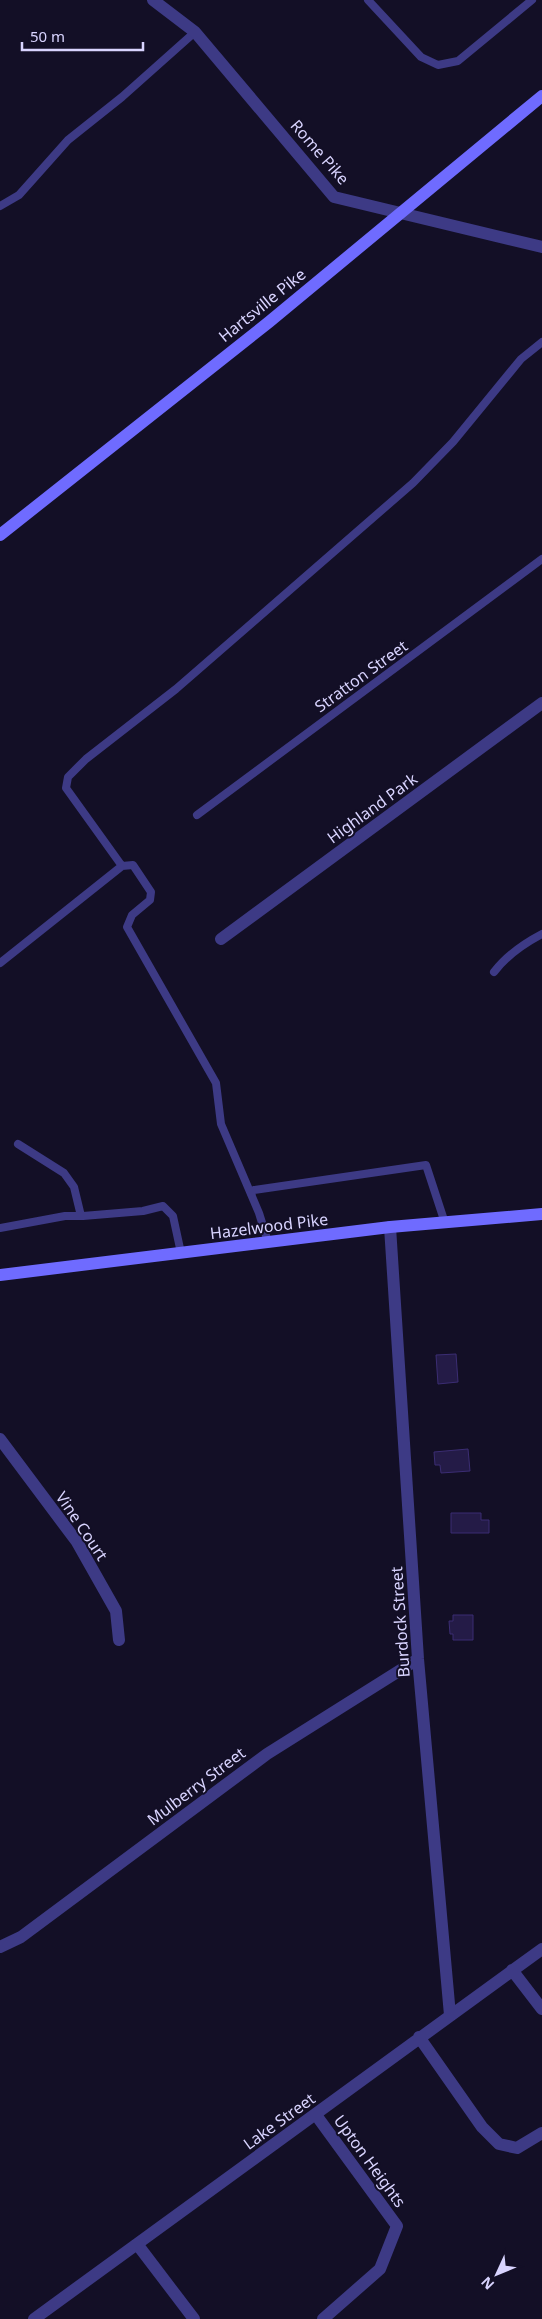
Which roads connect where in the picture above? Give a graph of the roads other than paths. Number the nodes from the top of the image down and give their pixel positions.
1 (153, 0) edge
2 (368, 0) edge
3 (532, 0) edge
4 (195, 32) junction
5 (542, 96) edge
6 (0, 206) edge
7 (400, 212) junction
8 (542, 247) edge
9 (542, 342) edge
10 (0, 535) edge
11 (542, 559) edge
12 (542, 703) edge
13 (197, 815) dead end
14 (122, 866) junction
15 (542, 934) edge
16 (221, 939) dead end
17 (0, 963) edge
18 (494, 972) dead end
19 (18, 1144) dead end
20 (251, 1194) junction
21 (542, 1214) edge
22 (81, 1216) junction
23 (445, 1223) junction
24 (390, 1227) junction
25 (0, 1228) edge
26 (268, 1242) junction
27 (181, 1253) junction
28 (0, 1275) edge
29 (0, 1439) edge
30 (120, 1640) dead end
31 (418, 1659) junction
32 (0, 1947) edge
33 (542, 1949) edge
34 (512, 1970) junction
35 (542, 2009) edge
36 (450, 2015) junction
37 (419, 2037) junction
38 (316, 2114) junction
39 (542, 2133) edge
40 (137, 2244) junction
41 (34, 2319) edge
42 (194, 2319) edge
43 (323, 2319) edge

1 - 4 street, Rome Pike
2 - 3 lane
4 - 6 lane
4 - 7 street, Rome Pike
5 - 7 main road, Hartsville Pike
7 - 8 street, Rome Pike
7 - 10 main road, Hartsville Pike
9 - 14 lane
11 - 13 lane, Stratton Street
12 - 16 street, Highland Park
14 - 17 lane
14 - 20 lane
15 - 18 lane
19 - 22 lane
20 - 23 lane
20 - 26 lane
21 - 23 main road, Hazelwood Pike
22 - 25 lane
22 - 27 lane
23 - 24 main road, Hazelwood Pike
24 - 26 main road, Hazelwood Pike
24 - 31 street, Burdock Street
26 - 27 main road, Hazelwood Pike
27 - 28 main road, Hazelwood Pike
29 - 30 street, Vine Court
31 - 32 street, Mulberry Street
31 - 36 street, Burdock Street
33 - 34 street, Lake Street
34 - 35 street
34 - 36 street, Lake Street
36 - 37 street, Lake Street
37 - 38 street, Lake Street
37 - 39 street
38 - 40 street, Lake Street
38 - 43 street, Upton Heights
40 - 41 street, Lake Street
40 - 42 street

